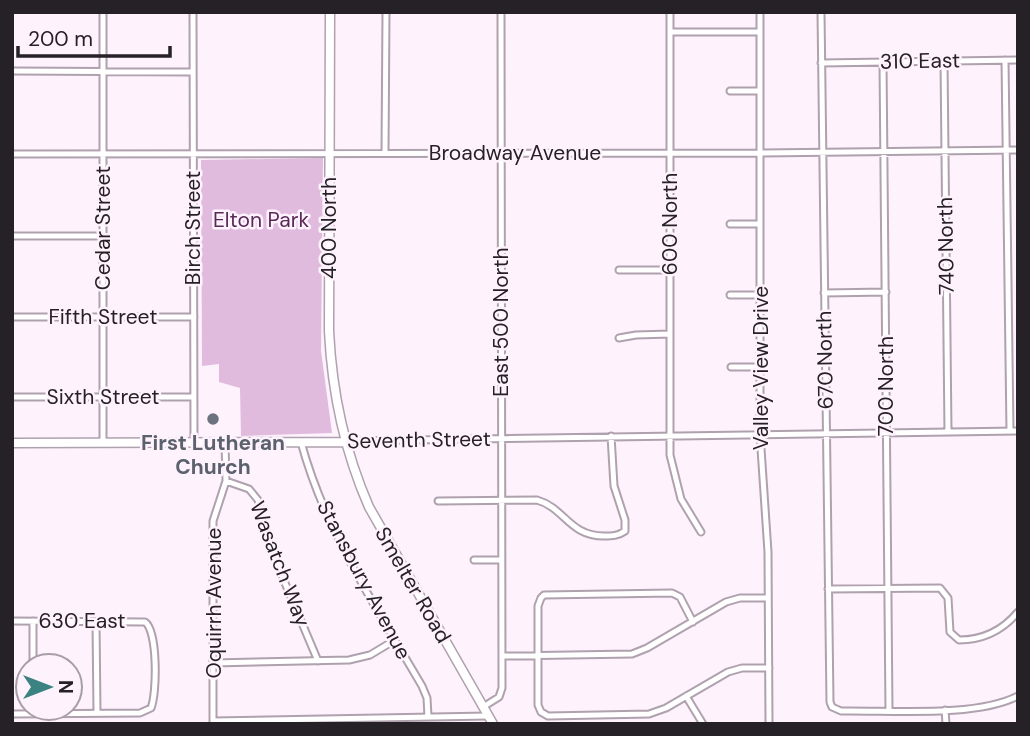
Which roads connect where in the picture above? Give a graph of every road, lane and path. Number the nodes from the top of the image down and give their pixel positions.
1 (103, 12) edge
2 (193, 12) edge
3 (330, 12) edge
4 (386, 12) edge
5 (501, 12) edge
6 (670, 12) edge
7 (760, 12) edge
8 (821, 12) edge
9 (670, 32) junction
10 (760, 32) junction
11 (1005, 60) junction
12 (1018, 60) edge
13 (944, 61) junction
14 (883, 62) junction
15 (821, 63) junction
16 (12, 71) edge
17 (103, 71) junction
18 (193, 72) junction
19 (730, 91) dead end
20 (760, 91) junction
21 (1007, 150) junction
22 (1018, 150) edge
23 (945, 151) junction
24 (884, 152) junction
25 (193, 153) junction
26 (330, 153) junction
27 (385, 153) junction
28 (501, 153) junction
29 (670, 153) junction
30 (760, 153) junction
31 (822, 153) junction
32 (12, 154) edge
33 (103, 154) junction
34 (730, 224) dead end
35 (760, 224) junction
36 (12, 236) edge
37 (103, 236) junction
38 (670, 270) junction
39 (619, 271) dead end
40 (886, 292) junction
41 (824, 293) junction
42 (730, 295) dead end
43 (760, 295) junction
44 (12, 317) edge
45 (103, 317) junction
46 (194, 317) junction
47 (670, 334) junction
48 (619, 338) dead end
49 (731, 367) dead end
50 (760, 367) junction
51 (12, 397) edge
52 (103, 397) junction
53 (194, 397) junction
54 (1010, 431) junction
55 (1018, 431) edge
56 (948, 432) junction
57 (887, 433) junction
58 (760, 434) junction
59 (826, 434) junction
60 (670, 435) junction
61 (611, 436) junction
62 (501, 438) junction
63 (301, 442) junction
64 (344, 442) junction
65 (12, 443) edge
66 (103, 443) junction
67 (194, 443) junction
68 (225, 443) junction
69 (226, 481) junction
70 (501, 499) junction
71 (438, 502) dead end
72 (701, 531) dead end
73 (474, 560) dead end
74 (502, 561) junction
75 (888, 587) junction
76 (828, 589) junction
77 (768, 598) junction
78 (1018, 612) edge
79 (12, 621) edge
80 (33, 621) junction
81 (96, 621) junction
82 (693, 622) junction
83 (395, 640) junction
84 (33, 652) edge
85 (502, 656) junction
86 (538, 656) junction
87 (318, 661) junction
88 (213, 663) junction
89 (769, 667) junction
90 (686, 696) junction
91 (1018, 696) edge
92 (483, 708) junction
93 (890, 710) junction
94 (945, 710) junction
95 (84, 713) edge
96 (97, 713) junction
97 (428, 717) junction
98 (490, 720) edge
99 (214, 722) edge
100 (702, 724) edge
101 (769, 724) edge
102 (946, 724) edge

1 - 17 street, Cedar Street
2 - 18 street, Birch Street
3 - 26 street, 400 North
4 - 27 street
5 - 28 street, East 500 North
6 - 9 street, 600 North
7 - 10 street, Valley View Drive
8 - 15 street, 670 North
9 - 10 street
9 - 29 street, 600 North
10 - 20 street, Valley View Drive
11 - 12 street, 310 East
11 - 13 street, 310 East
11 - 21 street
13 - 14 street, 310 East
13 - 23 street, 740 North
14 - 15 street, 310 East
14 - 24 street, 700 North
15 - 31 street, 670 North
16 - 17 street
17 - 18 street
17 - 33 street, Cedar Street
18 - 25 street, Birch Street
19 - 20 street
20 - 30 street, Valley View Drive
21 - 22 street, Broadway Avenue
21 - 23 street, Broadway Avenue
21 - 54 street
23 - 24 street, Broadway Avenue
23 - 56 street, 740 North
24 - 31 street, Broadway Avenue
24 - 40 street, 700 North
25 - 26 street, Broadway Avenue
25 - 33 street, Broadway Avenue
25 - 46 street, Birch Street
26 - 27 street, Broadway Avenue
26 - 64 street, 400 North
27 - 28 street, Broadway Avenue
28 - 29 street, Broadway Avenue
28 - 62 street, East 500 North
29 - 30 street, Broadway Avenue
29 - 38 street, 600 North
30 - 31 street, Broadway Avenue
30 - 35 street, Valley View Drive
31 - 41 street, 670 North
32 - 33 street, Broadway Avenue
33 - 37 street, Cedar Street
34 - 35 street
35 - 43 street, Valley View Drive
36 - 37 street
37 - 45 street, Cedar Street
38 - 39 street
38 - 47 street, 600 North
40 - 41 street
40 - 57 street, 700 North
41 - 59 street, 670 North
42 - 43 street
43 - 50 street, Valley View Drive
44 - 45 street, Fifth Street
45 - 46 street, Fifth Street
45 - 52 street, Cedar Street
46 - 53 street, Birch Street
47 - 48 street
47 - 60 street, 600 North
49 - 50 street
50 - 58 street, Valley View Drive
51 - 52 street, Sixth Street
52 - 53 street, Sixth Street
52 - 66 street, Cedar Street
53 - 67 street, Birch Street
54 - 55 street, Seventh Street
54 - 56 street, Seventh Street
56 - 57 street, Seventh Street
57 - 59 street, Seventh Street
57 - 75 street, 700 North
58 - 59 street, Seventh Street
58 - 60 street, Seventh Street
58 - 77 street, Valley View Drive
59 - 76 street, 670 North
60 - 61 street, Seventh Street
60 - 72 street, 600 North
61 - 62 street, Seventh Street
61 - 70 street
62 - 64 street, Seventh Street
62 - 70 street, East 500 North
63 - 64 street, Seventh Street
63 - 68 street, Seventh Street
63 - 83 street, Stansbury Avenue
64 - 92 street, Smelter Road
65 - 66 street, Seventh Street
66 - 67 street, Seventh Street
67 - 68 street, Seventh Street
68 - 69 street, Oquirrh Avenue
69 - 87 street, Wasatch Way
69 - 88 street, Oquirrh Avenue
70 - 71 street
70 - 74 street, East 500 North
73 - 74 street
74 - 85 street, East 500 North
75 - 76 street
75 - 78 street
75 - 93 street, 700 North
76 - 93 street, 670 North
77 - 82 street
77 - 89 street, Valley View Drive
79 - 80 street, 630 East
80 - 81 street, 630 East
80 - 84 street
81 - 96 street
81 - 96 street, 630 East
82 - 86 street
82 - 86 street
83 - 87 street
83 - 97 street, Stansbury Avenue
85 - 86 street
85 - 92 street, East 500 North
86 - 90 street
87 - 88 street
88 - 99 street, Oquirrh Avenue
89 - 90 street
89 - 101 street, Valley View Drive
90 - 100 street
91 - 94 street
92 - 98 street, Smelter Road
93 - 94 street
94 - 102 street
95 - 96 street
97 - 98 street
97 - 99 street

